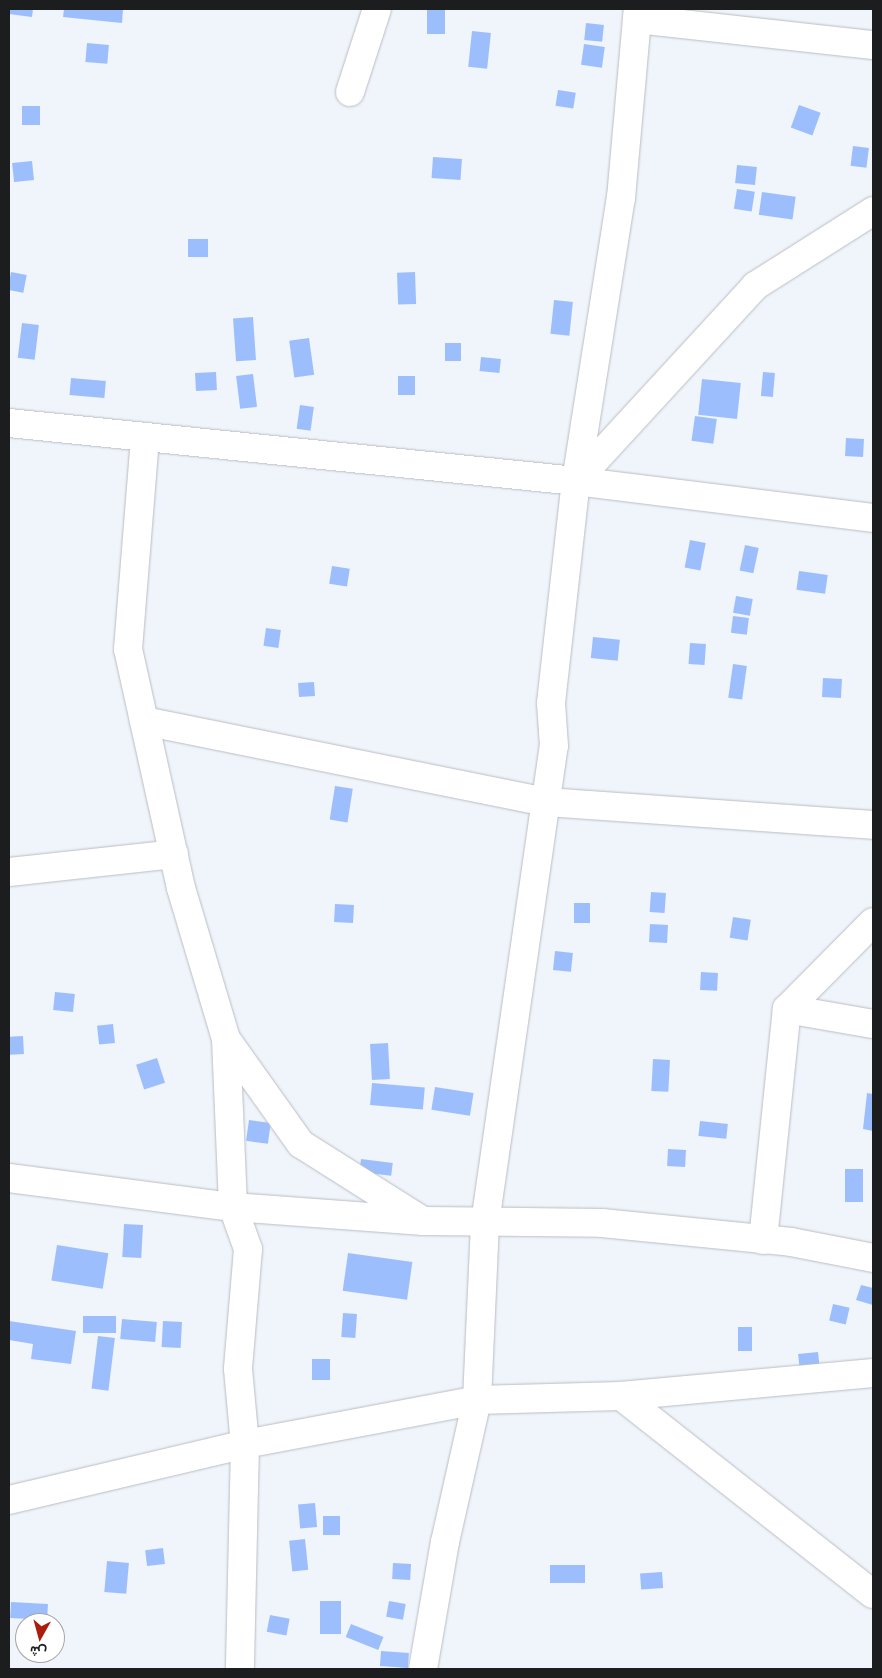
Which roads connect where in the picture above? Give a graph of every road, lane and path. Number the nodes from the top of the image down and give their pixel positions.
1 (377, 9) edge
2 (637, 14) edge
3 (873, 45) edge
4 (350, 92) dead end
5 (873, 211) edge
6 (9, 423) edge
7 (145, 438) junction
8 (576, 481) junction
9 (873, 518) edge
10 (144, 722) junction
11 (546, 802) junction
12 (873, 825) edge
13 (174, 854) junction
14 (9, 872) edge
15 (873, 922) edge
16 (788, 1008) junction
17 (873, 1024) edge
18 (226, 1039) junction
19 (9, 1178) edge
20 (233, 1207) junction
21 (423, 1221) junction
22 (485, 1223) junction
23 (763, 1240) junction
24 (873, 1258) edge
25 (873, 1374) edge
26 (621, 1396) junction
27 (477, 1400) junction
28 (245, 1444) junction
29 (9, 1500) edge
30 (873, 1594) edge
31 (240, 1669) edge
32 (423, 1669) edge

1 - 4 street
2 - 3 street
2 - 8 street
5 - 8 street
6 - 7 street
7 - 8 street
7 - 10 street
8 - 9 street
8 - 11 street
10 - 11 street
10 - 13 street
11 - 12 street
11 - 22 street
13 - 14 street
13 - 18 street
15 - 16 street
16 - 17 street
16 - 23 street
18 - 20 street
18 - 21 street
19 - 20 street
20 - 21 street
20 - 28 street
21 - 22 street
22 - 23 street
22 - 27 street
23 - 24 street
25 - 26 street
26 - 27 street
26 - 30 street
27 - 28 street
27 - 32 street
28 - 29 street
28 - 31 street

